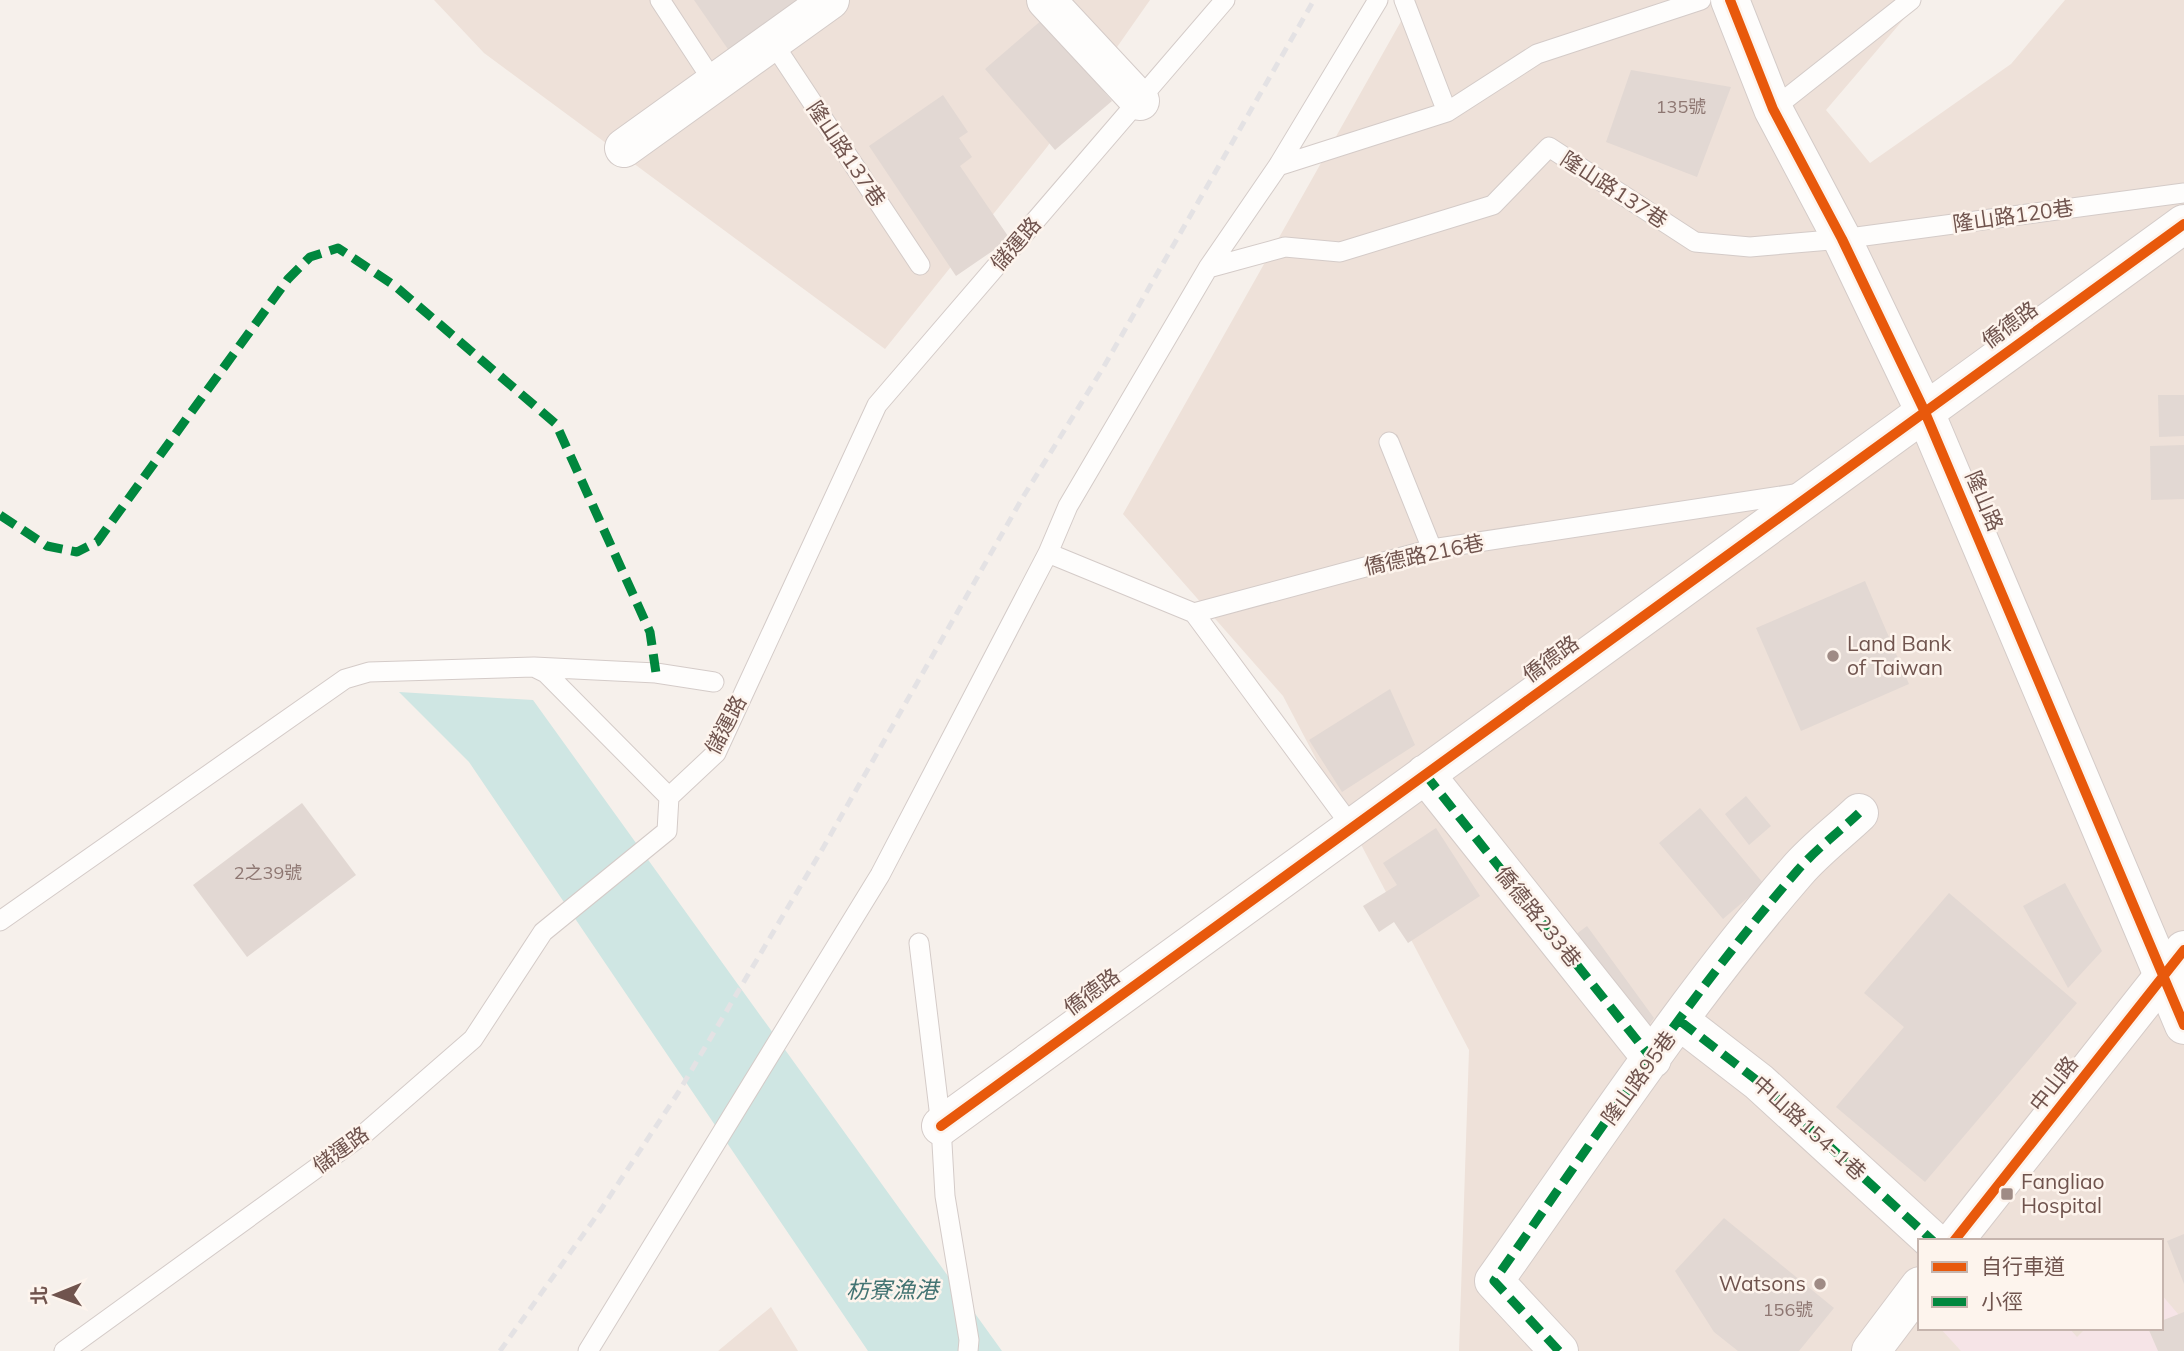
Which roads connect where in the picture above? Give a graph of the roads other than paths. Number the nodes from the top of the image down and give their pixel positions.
1 (660, 0) edge
2 (830, 0) edge
3 (1046, 0) edge
4 (1225, 0) edge
5 (1378, 0) edge
6 (1404, 0) edge
7 (1701, 0) edge
8 (1730, 0) edge
9 (1911, 0) edge
10 (773, 43) junction
11 (713, 81) junction
12 (1140, 102) junction
13 (1773, 109) junction
14 (1447, 112) junction
15 (624, 148) dead end
16 (1278, 166) junction
17 (2184, 193) edge
18 (2184, 225) edge
19 (1842, 239) junction
20 (920, 265) dead end
21 (1208, 268) junction
22 (1924, 410) junction
23 (1389, 442) dead end
24 (1812, 491) junction
25 (1432, 549) junction
26 (1048, 553) junction
27 (1194, 613) junction
28 (534, 667) junction
29 (714, 682) dead end
30 (1425, 774) junction
31 (669, 797) junction
32 (1859, 813) dead end
33 (1352, 827) junction
34 (0, 921) edge
35 (919, 943) dead end
36 (2175, 963) edge
37 (1680, 1021) junction
38 (2184, 1025) edge
39 (1652, 1059) junction
40 (942, 1126) junction
41 (1931, 1239) edge
42 (1956, 1239) edge
43 (1918, 1289) edge
44 (64, 1351) edge
45 (588, 1351) edge
46 (968, 1351) edge
47 (1559, 1351) edge
48 (1871, 1351) edge

1 - 11 lane
2 - 10 street
3 - 12 street
4 - 12 lane, 儲運路
5 - 16 lane
6 - 14 lane
7 - 14 lane
8 - 13 street, 隆山路
9 - 13 lane
10 - 11 street
10 - 20 lane, 隆山路137巷
11 - 15 street
12 - 31 lane, 儲運路
13 - 19 street, 隆山路
14 - 16 lane
16 - 21 lane
17 - 19 lane, 隆山路120巷
18 - 22 street, 僑德路
19 - 21 lane, 隆山路137巷
19 - 22 street, 隆山路
21 - 26 lane
22 - 24 street, 僑德路
22 - 36 street, 隆山路
23 - 25 lane
24 - 25 lane, 僑德路216巷
24 - 30 street, 僑德路
25 - 27 lane, 僑德路216巷
26 - 27 lane
26 - 45 lane
27 - 33 lane
28 - 29 lane
28 - 31 lane
28 - 34 lane
30 - 33 street, 僑德路
30 - 39 street, 僑德路233巷
31 - 44 lane, 儲運路
32 - 37 street, 隆山路95巷
33 - 40 street, 僑德路
35 - 40 lane
36 - 38 street, 隆山路
36 - 42 street, 中山路
37 - 39 street, 隆山路95巷
37 - 41 street, 中山路154-1巷
39 - 47 street, 隆山路95巷
40 - 46 lane
43 - 48 street

